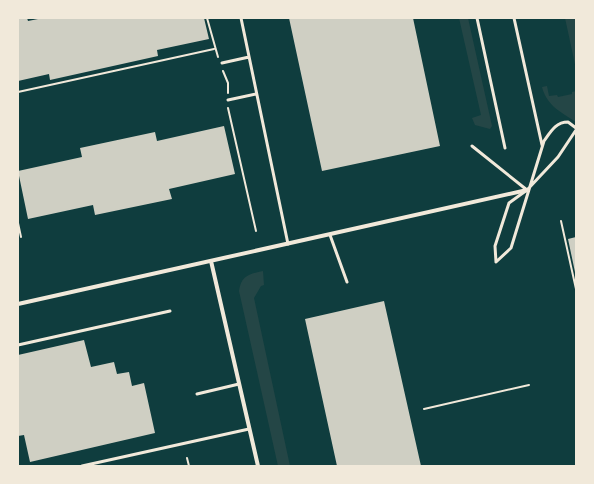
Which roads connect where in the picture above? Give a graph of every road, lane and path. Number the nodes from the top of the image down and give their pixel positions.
1 (207, 18) edge
2 (241, 18) edge
3 (476, 18) edge
4 (514, 18) edge
5 (214, 49) junction
6 (248, 57) junction
7 (221, 63) joint
8 (223, 70) dead end
9 (18, 92) edge
10 (256, 94) junction
11 (228, 100) junction
12 (576, 129) edge
13 (472, 146) dead end
14 (542, 146) junction
15 (505, 148) dead end
16 (527, 190) junction
17 (561, 221) dead end
18 (18, 223) edge
19 (256, 232) dead end
20 (330, 234) junction
21 (21, 237) dead end
22 (288, 244) junction
23 (211, 261) junction
24 (347, 282) dead end
25 (576, 290) edge
26 (18, 304) edge
27 (170, 311) dead end
28 (18, 345) edge
29 (239, 384) junction
30 (529, 385) dead end
31 (197, 394) dead end
32 (424, 409) dead end
33 (249, 429) junction
34 (187, 458) dead end
35 (82, 466) edge
36 (189, 466) edge
37 (258, 466) edge

1 - 5 path
2 - 6 lane
3 - 15 lane
4 - 14 lane
5 - 7 path
5 - 9 path
6 - 7 lane
6 - 10 lane
8 - 11 path
10 - 11 lane
10 - 22 lane
11 - 19 path
12 - 14 lane
12 - 16 lane
13 - 16 lane
14 - 16 lane
16 - 16 lane
16 - 20 street
17 - 25 path
18 - 21 path
20 - 22 street
20 - 24 lane
22 - 23 street
23 - 26 street
23 - 29 street
27 - 28 lane
29 - 31 lane
29 - 33 street
30 - 32 path
33 - 35 lane
33 - 37 street
34 - 36 path

